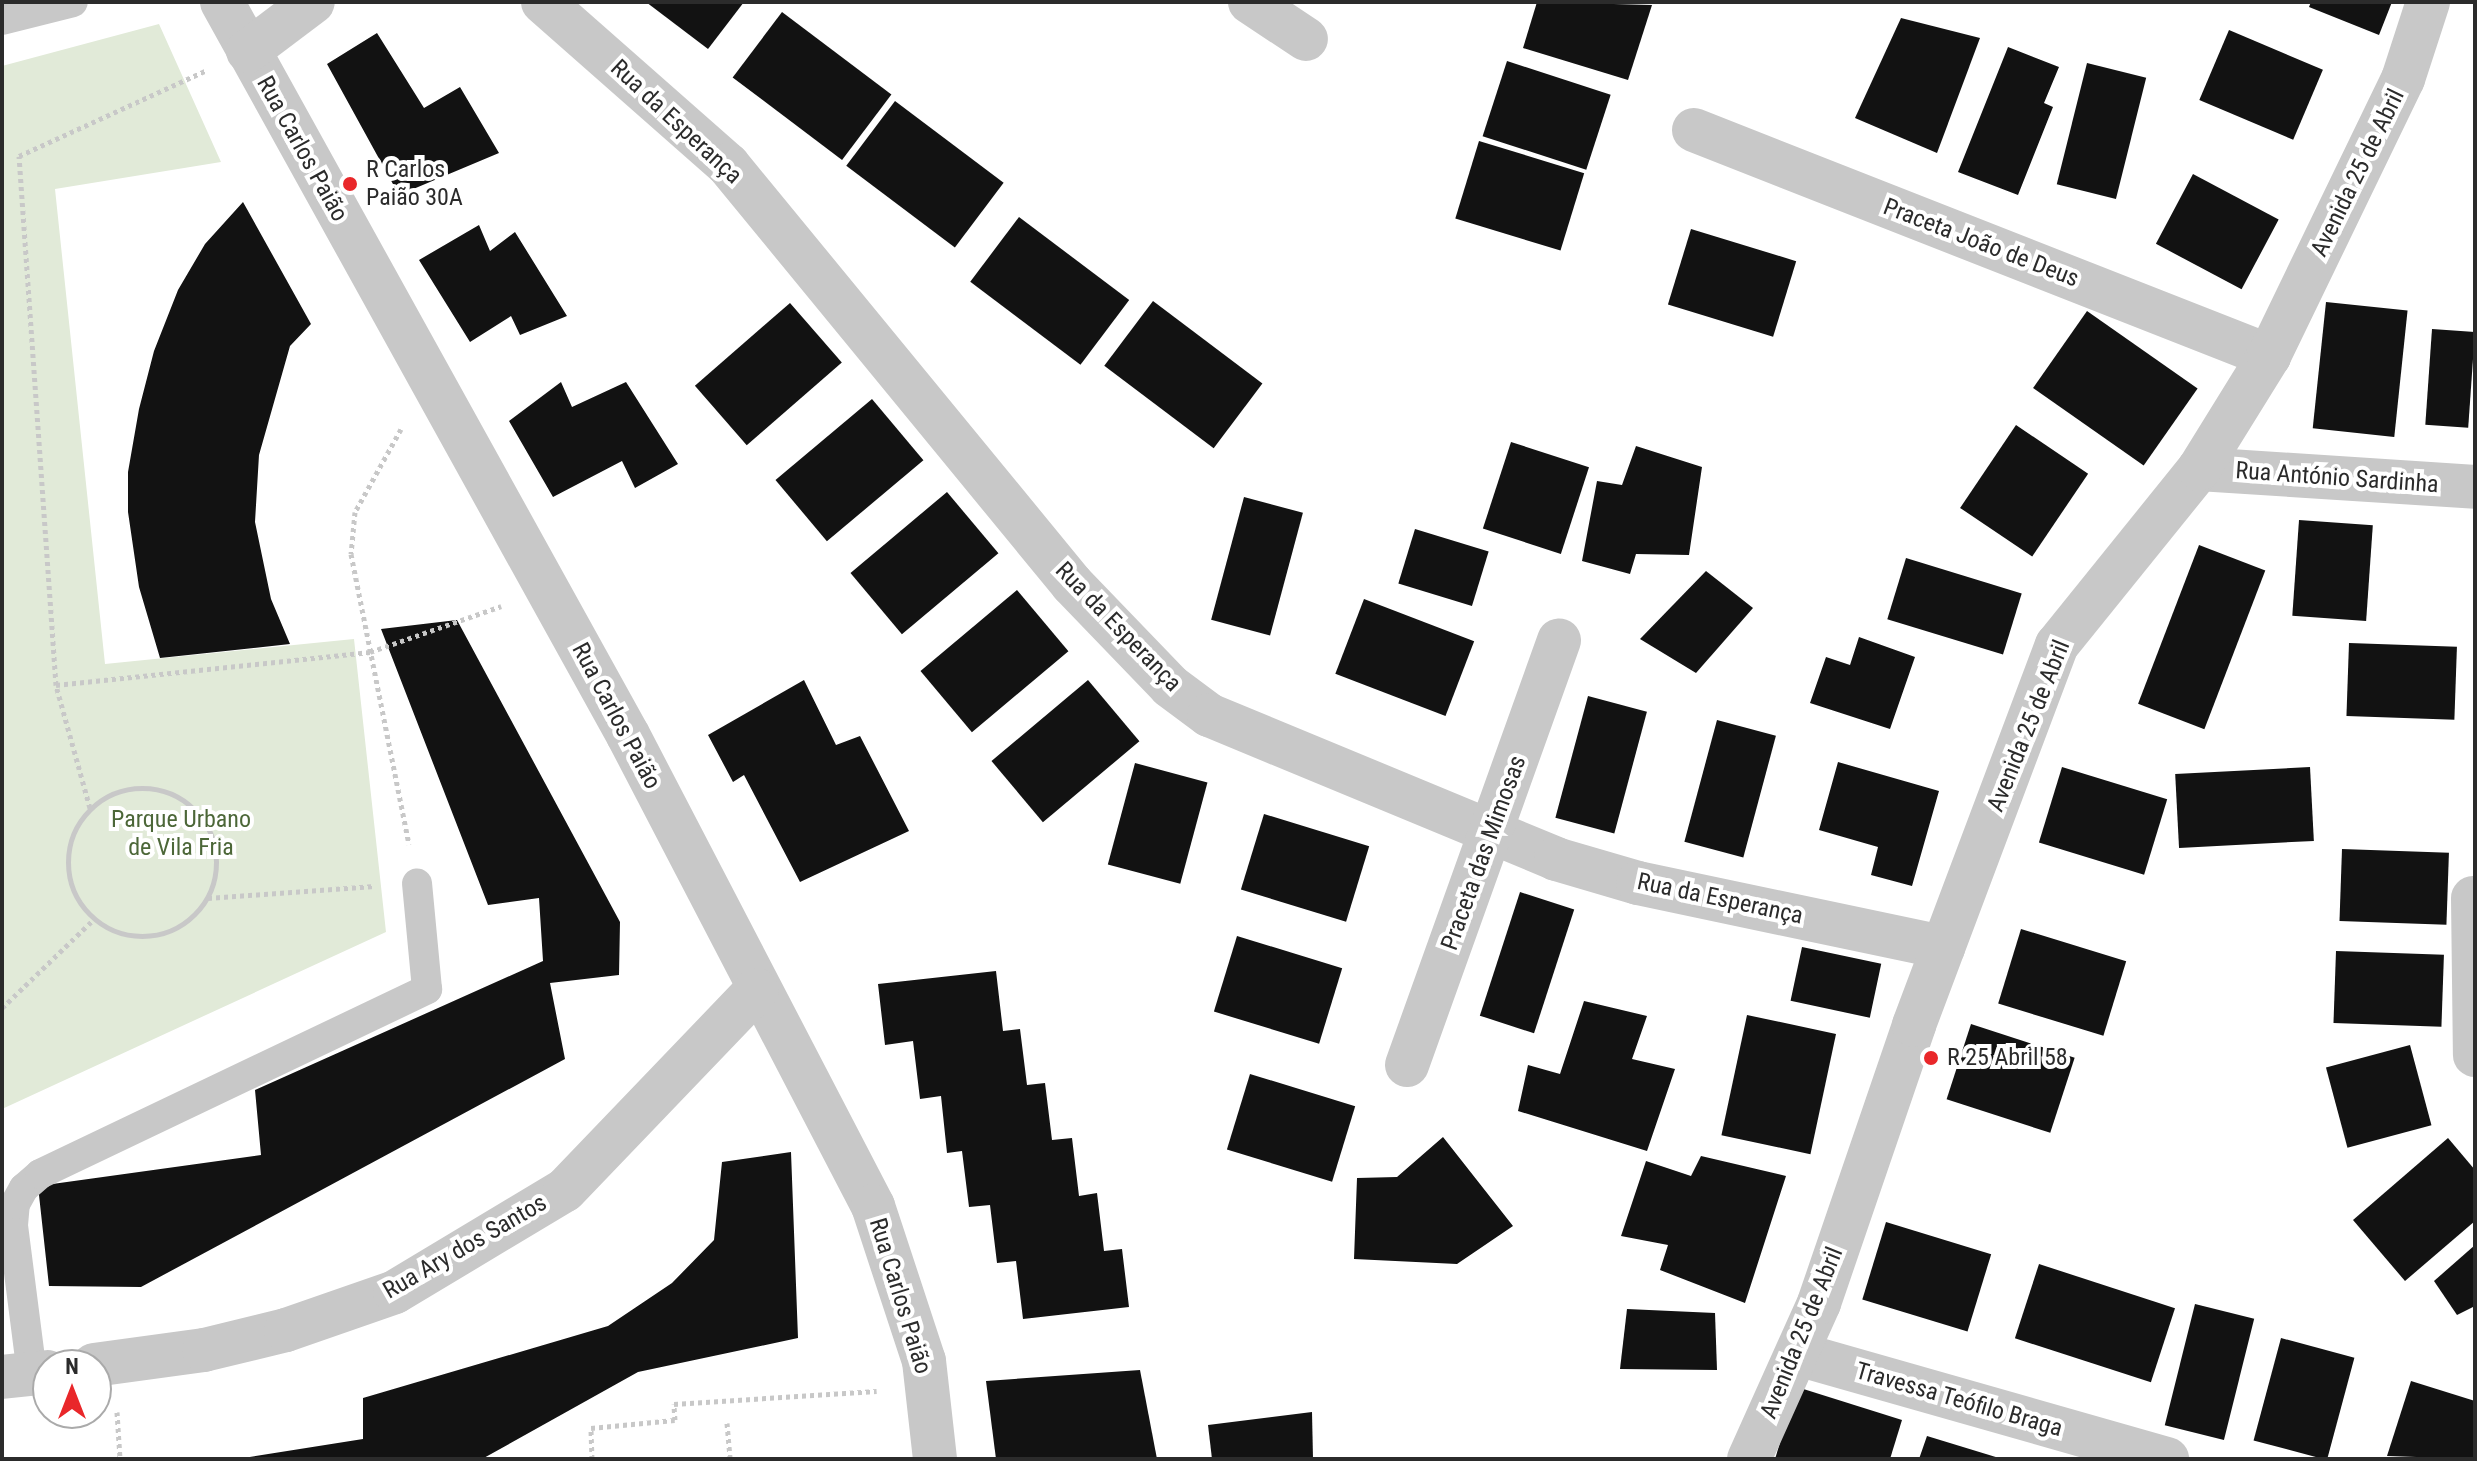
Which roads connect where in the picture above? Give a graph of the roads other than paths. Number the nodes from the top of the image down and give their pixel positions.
1 (73, 2) edge
2 (222, 2) edge
3 (313, 2) edge
4 (543, 2) edge
5 (1250, 2) edge
6 (2428, 2) edge
7 (2, 20) edge
8 (1306, 39) dead end
9 (248, 51) junction
10 (1694, 130) dead end
11 (2269, 356) junction
12 (2199, 469) junction
13 (2475, 487) edge
14 (1559, 640) dead end
15 (1493, 831) junction
16 (417, 883) road end
17 (2473, 898) edge
18 (1943, 947) junction
19 (757, 990) junction
20 (2475, 1055) edge
21 (1407, 1065) dead end
22 (1798, 1354) junction
23 (112, 1363) edge
24 (27, 1374) edge
25 (935, 1459) edge
26 (1749, 1459) edge
27 (2167, 1459) edge

1 - 7 lane
2 - 9 street, Rua Carlos Paião
3 - 9 street
4 - 15 street, Rua da Esperança
5 - 8 street
6 - 11 street, Avenida 25 de Abril
9 - 19 street, Rua Carlos Paião
10 - 11 street, Praceta João de Deus
11 - 12 street, Avenida 25 de Abril
12 - 13 street, Rua António Sardinha
12 - 18 street, Avenida 25 de Abril
14 - 15 street, Praceta das Mimosas
15 - 18 street, Rua da Esperança
15 - 21 street, Praceta das Mimosas
16 - 24 lane
17 - 20 street
18 - 22 street, Avenida 25 de Abril
19 - 23 street, Rua Ary dos Santos
19 - 25 street, Rua Carlos Paião
22 - 26 street, Avenida 25 de Abril
22 - 27 street, Travessa Teófilo Braga

